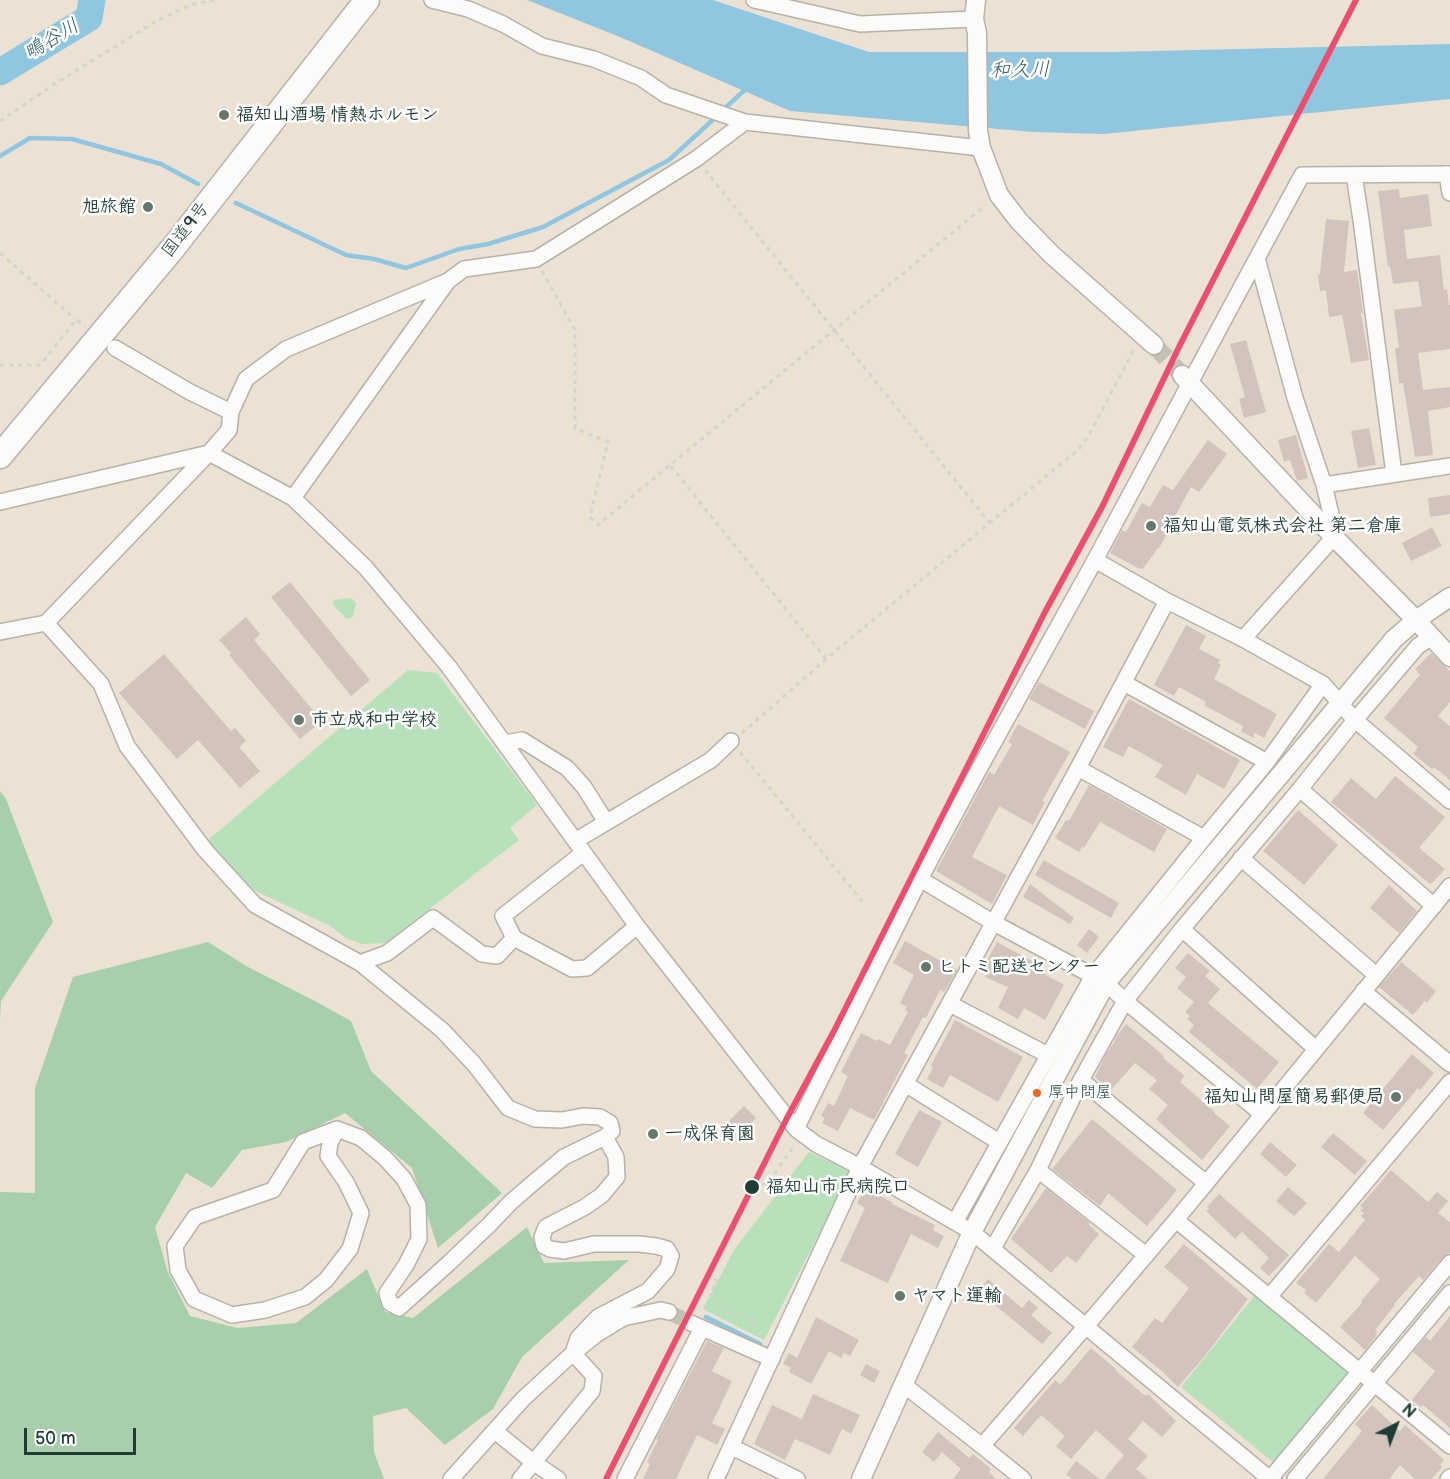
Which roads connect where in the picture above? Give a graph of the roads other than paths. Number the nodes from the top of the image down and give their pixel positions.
1 (367, 0) edge
2 (432, 0) edge
3 (754, 0) edge
4 (976, 0) edge
5 (976, 26) junction
6 (745, 122) junction
7 (980, 140) junction
8 (1449, 174) edge
9 (1354, 175) junction
10 (1450, 193) edge
11 (1257, 258) junction
12 (448, 281) junction
13 (1148, 340) tunnel mouth
14 (115, 348) dead end
15 (1186, 380) junction
16 (231, 412) junction
17 (209, 453) junction
18 (0, 456) edge
19 (1450, 466) edge
20 (1394, 474) junction
21 (1324, 485) junction
22 (293, 498) junction
23 (0, 502) edge
24 (1334, 537) junction
25 (1095, 560) junction
26 (1450, 597) edge
27 (1167, 601) junction
28 (1416, 620) junction
29 (46, 623) junction
30 (0, 632) edge
31 (1431, 637) junction
32 (1243, 639) junction
33 (1450, 657) edge
34 (1124, 684) junction
35 (1323, 684) junction
36 (1340, 703) junction
37 (1355, 720) junction
38 (731, 741) road end
39 (505, 743) junction
40 (1267, 762) junction
41 (1078, 768) junction
42 (1300, 789) junction
43 (1450, 801) edge
44 (606, 822) junction
45 (1204, 838) junction
46 (579, 847) junction
47 (1241, 858) junction
48 (920, 879) junction
49 (1450, 886) edge
50 (1434, 906) junction
51 (993, 922) junction
52 (637, 926) junction
53 (1182, 929) junction
54 (514, 938) junction
55 (360, 963) junction
56 (1376, 975) junction
57 (1099, 980) junction
58 (1363, 991) junction
59 (1125, 1001) junction
60 (950, 1004) junction
61 (1316, 1049) junction
62 (1048, 1055) junction
63 (1450, 1064) edge
64 (1081, 1080) junction
65 (1450, 1082) edge
66 (906, 1085) junction
67 (1263, 1114) junction
68 (337, 1129) junction
69 (799, 1131) junction
70 (605, 1137) junction
71 (999, 1142) junction
72 (860, 1167) junction
73 (1038, 1170) junction
74 (1206, 1183) junction
75 (1176, 1220) junction
76 (955, 1222) junction
77 (972, 1232) junction
78 (993, 1248) junction
79 (1146, 1255) junction
80 (1450, 1263) edge
81 (1450, 1293) edge
82 (1269, 1297) junction
83 (669, 1312) tunnel mouth
84 (1086, 1326) junction
85 (573, 1353) junction
86 (772, 1359) junction
87 (1359, 1372) junction
88 (1374, 1384) junction
89 (904, 1385) junction
90 (495, 1431) junction
91 (982, 1446) junction
92 (1450, 1446) edge
93 (732, 1447) junction
94 (533, 1462) junction
95 (451, 1479) edge
96 (520, 1479) edge
97 (558, 1479) edge
98 (625, 1479) edge
99 (716, 1479) edge
100 (797, 1479) edge
101 (861, 1479) edge
102 (1023, 1479) edge
103 (1270, 1479) edge
104 (1295, 1479) edge

1 - 18 highway, 国道9号
2 - 6 street
3 - 5 street
4 - 5 street
5 - 7 street
6 - 7 street
6 - 12 street
7 - 13 street
8 - 9 street
8 - 10 street
9 - 11 street
9 - 20 street
11 - 15 street
11 - 21 street
12 - 16 street
12 - 22 street
14 - 16 street
15 - 24 street
15 - 25 street
16 - 17 street
17 - 22 street
17 - 23 street
17 - 29 street
19 - 20 street
20 - 21 street
21 - 24 street
22 - 39 street
24 - 28 street
24 - 32 street
25 - 27 street
25 - 48 street
26 - 28 street
27 - 32 street
27 - 34 street
28 - 31 street
28 - 36 street
29 - 30 street
29 - 55 street
31 - 33 street
31 - 37 street
32 - 35 street
34 - 40 street
34 - 41 street
35 - 36 street
35 - 40 street
36 - 37 street
36 - 57 street
37 - 42 street
37 - 43 street
38 - 44 street
39 - 44 street
39 - 46 street
40 - 45 street
41 - 45 street
41 - 51 street
42 - 47 street
42 - 50 street
44 - 46 street
45 - 57 street
46 - 52 street
46 - 54 street
47 - 53 street
47 - 56 street
48 - 51 street
48 - 69 street
49 - 50 street
50 - 56 street
51 - 57 street
51 - 60 street
52 - 54 street
52 - 69 street
53 - 59 street
53 - 61 street
54 - 55 street
55 - 70 street
56 - 58 street
57 - 59 street
57 - 62 street
57 - 77 street
58 - 61 street
58 - 63 street
59 - 64 street
59 - 67 street
60 - 62 street
60 - 66 street
61 - 67 street
62 - 71 street
64 - 73 street
64 - 74 street
65 - 82 street
66 - 71 street
66 - 72 street
67 - 74 street
68 - 68 street
68 - 70 street
69 - 72 street
70 - 85 street
71 - 76 street
72 - 76 street
72 - 86 street
73 - 78 street
73 - 79 street
74 - 75 street
75 - 79 street
75 - 82 street
76 - 77 street
77 - 78 street
77 - 89 street
78 - 84 street
79 - 84 street
80 - 87 street
81 - 88 street
82 - 87 street
83 - 85 street
84 - 91 street
84 - 103 street
85 - 90 street
85 - 94 street
86 - 93 street
86 - 98 street
87 - 88 street
87 - 103 street
88 - 92 street
88 - 104 street
89 - 91 street
89 - 101 street
90 - 94 street
90 - 95 street
91 - 102 street
93 - 99 street
93 - 100 street
94 - 96 street
94 - 97 street

